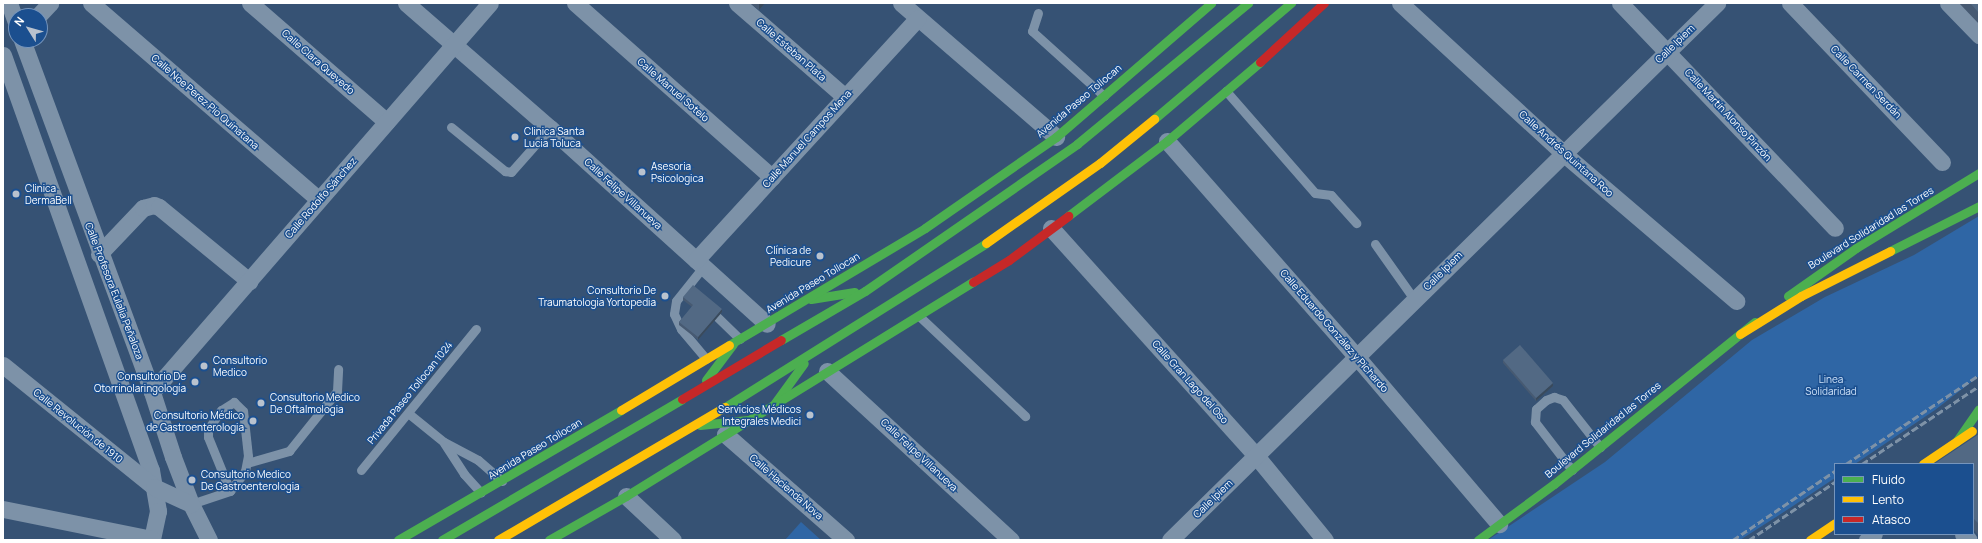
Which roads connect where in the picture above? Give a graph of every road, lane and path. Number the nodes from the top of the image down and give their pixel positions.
1 (91, 3) edge
2 (250, 3) edge
3 (406, 3) edge
4 (490, 3) edge
5 (575, 3) edge
6 (737, 3) edge
7 (901, 3) edge
8 (1211, 3) edge
9 (1248, 3) edge
10 (1291, 3) edge
11 (1324, 3) edge
12 (1400, 3) edge
13 (1620, 3) edge
14 (1717, 3) edge
15 (1790, 3) edge
16 (1948, 3) edge
17 (1038, 13) dead end
18 (918, 18) junction
19 (1979, 35) edge
20 (453, 45) junction
21 (25, 48) edge
22 (1668, 52) junction
23 (3, 55) edge
24 (1226, 91) junction
25 (1104, 96) junction
26 (845, 97) junction
27 (387, 122) junction
28 (451, 126) dead end
29 (550, 128) junction
30 (1056, 137) junction
31 (1167, 141) junction
32 (1563, 153) junction
33 (1942, 162) dead end
34 (1979, 173) edge
35 (772, 177) junction
36 (318, 200) junction
37 (1979, 206) edge
38 (1356, 223) dead end
39 (1051, 228) junction
40 (1834, 228) dead end
41 (1375, 244) dead end
42 (100, 254) junction
43 (700, 264) junction
44 (248, 281) junction
45 (865, 291) junction
46 (811, 299) junction
47 (1414, 299) junction
48 (1736, 301) dead end
49 (703, 304) edge
50 (919, 316) junction
51 (766, 324) junction
52 (476, 329) dead end
53 (1740, 334) junction
54 (737, 342) junction
55 (3, 350) edge
56 (811, 354) junction
57 (1356, 356) junction
58 (706, 359) junction
59 (7, 368) edge
60 (338, 370) dead end
61 (827, 371) junction
62 (700, 388) junction
63 (152, 392) junction
64 (775, 403) junction
65 (1979, 408) edge
66 (408, 413) junction
67 (1025, 416) dead end
68 (748, 420) junction
69 (693, 426) junction
70 (1979, 426) edge
71 (1971, 432) junction
72 (725, 434) junction
73 (1979, 437) edge
74 (444, 442) junction
75 (1956, 442) junction
76 (1600, 447) junction
77 (173, 457) junction
78 (1257, 457) junction
79 (147, 458) junction
80 (1924, 463) edge
81 (247, 464) junction
82 (361, 470) dead end
83 (1572, 470) junction
84 (503, 481) junction
85 (154, 487) junction
86 (230, 491) junction
87 (481, 494) junction
88 (626, 496) junction
89 (191, 504) junction
90 (3, 509) edge
91 (1499, 524) junction
92 (1834, 524) edge
93 (152, 540) edge
94 (208, 540) edge
95 (398, 540) edge
96 (442, 540) edge
97 (498, 540) edge
98 (550, 540) edge
99 (673, 540) edge
100 (846, 540) edge
101 (1011, 540) edge
102 (1170, 540) edge
103 (1325, 540) edge
104 (1478, 540) edge
105 (1810, 540) edge

1 - 36 street, Calle Noe Perez Pio Quinatana
2 - 27 street, Calle Clara Quevedo
3 - 20 street, Calle Felipe Villanueva
4 - 20 street, Calle Rodolfo Sánchez
5 - 35 street, Calle Manuel Sotelo
6 - 26 street, Calle Esteban Plata
7 - 18 street
8 - 25 main road, Avenida Paseo Tollocan
9 - 45 main road
10 - 56 main road
11 - 24 main road
12 - 32 street, Calle Andrés Quintana Roo
13 - 22 street, Calle Martín Alonso Pinzón
14 - 22 street, Calle Ipiem
15 - 33 street, Calle Carmen Serdán
16 - 19 street
17 - 25 lane
18 - 26 street, Calle Manuel Campos Mena
18 - 30 street
20 - 27 street, Calle Rodolfo Sánchez
20 - 29 street, Calle Felipe Villanueva
21 - 42 street, Calle Profesora Eulalia Peñaloza
22 - 32 street, Calle Ipiem
22 - 40 street, Calle Martín Alonso Pinzón
23 - 79 street
24 - 31 main road
24 - 38 lane
25 - 30 main road, Avenida Paseo Tollocan
26 - 35 street, Calle Manuel Campos Mena
27 - 36 street, Calle Rodolfo Sánchez
28 - 29 lane
29 - 43 street, Calle Felipe Villanueva
30 - 46 main road, Avenida Paseo Tollocan
31 - 39 main road
31 - 57 street, Calle Eduardo González y Pichardo
32 - 47 street, Calle Ipiem
32 - 48 street, Calle Andrés Quintana Roo
34 - 53 main road, Boulevard Solidaridad las Torres
35 - 43 street, Calle Manuel Campos Mena
36 - 44 street, Calle Rodolfo Sánchez
37 - 53 main road, Boulevard Solidaridad las Torres
39 - 50 main road
39 - 78 street, Calle Gran Lago del Oso
41 - 47 lane
42 - 44 street
42 - 63 street, Calle Profesora Eulalia Peñaloza
43 - 51 street, Calle Felipe Villanueva
43 - 58 lane
44 - 63 street, Calle Rodolfo Sánchez
45 - 46 main road
45 - 62 main road
46 - 51 main road, Avenida Paseo Tollocan
47 - 57 street, Calle Ipiem
49 - 54 lane
50 - 61 main road
50 - 67 lane
51 - 54 main road, Avenida Paseo Tollocan
52 - 66 lane, Privada Paseo Tollocan 1024
53 - 76 main road, Boulevard Solidaridad las Torres
54 - 58 main road, Avenida Paseo Tollocan
54 - 62 main road
55 - 59 street
56 - 64 main road
56 - 69 main road
57 - 78 street, Calle Ipiem
57 - 91 street, Calle Eduardo González y Pichardo
58 - 84 main road, Avenida Paseo Tollocan
59 - 85 street, Calle Revolución de 1910
60 - 81 lane
61 - 64 main road
61 - 101 street, Calle Felipe Villanueva
62 - 96 main road
63 - 77 street, Calle Profesora Eulalia Peñaloza
64 - 68 main road
65 - 75 main road
66 - 74 lane
66 - 82 lane, Privada Paseo Tollocan 1024
68 - 69 main road
68 - 72 main road
69 - 97 main road
70 - 71 main road
71 - 73 lane
71 - 75 main road
72 - 88 main road
72 - 100 street, Calle Hacienda Nova
74 - 84 lane
74 - 87 lane
75 - 80 main road
76 - 83 main road, Boulevard Solidaridad las Torres
76 - 83 lane
77 - 79 street
77 - 89 street, Calle Profesora Eulalia Peñaloza
78 - 102 street, Calle Ipiem
78 - 103 street, Calle Gran Lago del Oso
79 - 85 street
81 - 86 lane
81 - 86 lane
83 - 91 main road, Boulevard Solidaridad las Torres
84 - 87 main road, Avenida Paseo Tollocan
85 - 89 street, Calle Revolución de 1910
85 - 93 street
86 - 89 lane
87 - 95 main road, Avenida Paseo Tollocan
88 - 98 main road
88 - 99 street
89 - 94 street, Calle Profesora Eulalia Peñaloza
90 - 93 street
91 - 104 main road, Boulevard Solidaridad las Torres
92 - 105 main road

